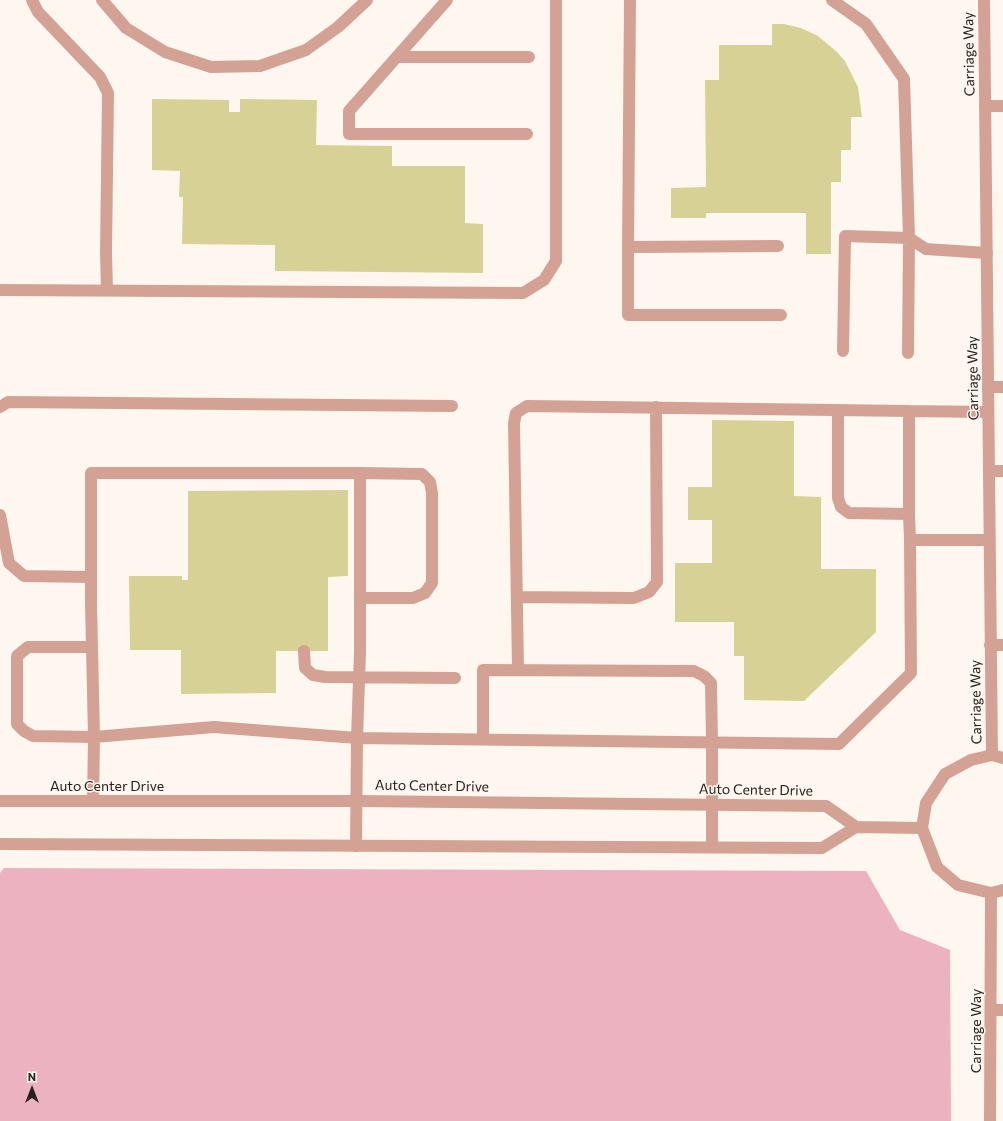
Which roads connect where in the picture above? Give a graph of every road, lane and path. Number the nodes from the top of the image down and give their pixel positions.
1 (32, 0) edge
2 (102, 0) edge
3 (367, 0) edge
4 (447, 0) edge
5 (556, 0) edge
6 (630, 0) edge
7 (832, 0) edge
8 (984, 0) edge
9 (396, 57) junction
10 (529, 57) dead end
11 (985, 106) junction
12 (1003, 106) edge
13 (527, 134) dead end
14 (909, 238) junction
15 (778, 246) dead end
16 (628, 247) junction
17 (987, 253) junction
18 (0, 290) edge
19 (107, 290) junction
20 (781, 315) dead end
21 (843, 351) dead end
22 (908, 353) dead end
23 (988, 387) junction
24 (1003, 387) edge
25 (452, 406) dead end
26 (0, 407) edge
27 (656, 407) junction
28 (838, 410) junction
29 (909, 411) junction
30 (988, 412) junction
31 (989, 471) junction
32 (1003, 471) edge
33 (360, 473) junction
34 (909, 514) junction
35 (0, 515) edge
36 (910, 540) junction
37 (989, 540) junction
38 (91, 577) junction
39 (518, 597) junction
40 (360, 598) junction
41 (990, 645) junction
42 (1003, 645) edge
43 (92, 647) junction
44 (304, 651) dead end
45 (518, 670) junction
46 (359, 677) junction
47 (455, 678) dead end
48 (94, 737) junction
49 (357, 738) junction
50 (483, 739) junction
51 (712, 743) junction
52 (997, 757) edge
53 (0, 801) edge
54 (93, 801) junction
55 (357, 801) junction
56 (712, 804) junction
57 (856, 828) junction
58 (922, 828) junction
59 (0, 844) edge
60 (356, 846) junction
61 (712, 847) junction
62 (1003, 890) edge
63 (991, 892) junction
64 (991, 1010) junction
65 (1003, 1010) edge
66 (990, 1121) edge

1 - 19 street
2 - 3 street
4 - 9 street
5 - 19 street
6 - 16 street
7 - 14 street
8 - 11 street, Carriage Way
9 - 10 street
9 - 13 street
11 - 12 street
11 - 17 street, Carriage Way
14 - 17 street
14 - 21 street
14 - 22 street
15 - 16 street
16 - 20 street
17 - 23 street, Carriage Way
18 - 19 street
23 - 24 street
23 - 30 street, Carriage Way
25 - 26 street
27 - 28 street
27 - 39 street
27 - 39 street
28 - 29 street
28 - 34 street
29 - 30 street
29 - 34 street
30 - 31 street, Carriage Way
31 - 32 street
31 - 37 street, Carriage Way
33 - 38 street
33 - 40 street
33 - 40 street
34 - 36 street
35 - 38 street
36 - 37 street
36 - 51 street
37 - 41 street, Carriage Way
38 - 43 street
39 - 45 street
40 - 46 street
41 - 42 street
41 - 52 street, Carriage Way
43 - 48 street
43 - 48 street
44 - 46 street
45 - 50 street
45 - 51 street
46 - 47 street
46 - 49 street
48 - 49 street
48 - 54 street
49 - 50 street
49 - 55 street
50 - 51 street
51 - 56 street
52 - 58 street
53 - 54 street, Auto Center Drive
54 - 55 street, Auto Center Drive
55 - 56 street, Auto Center Drive
55 - 60 street
56 - 57 street, Auto Center Drive
56 - 61 street
57 - 58 street
57 - 61 street
58 - 63 street
59 - 60 street
60 - 61 street
62 - 63 street
63 - 64 street, Carriage Way
64 - 65 street
64 - 66 street, Carriage Way

